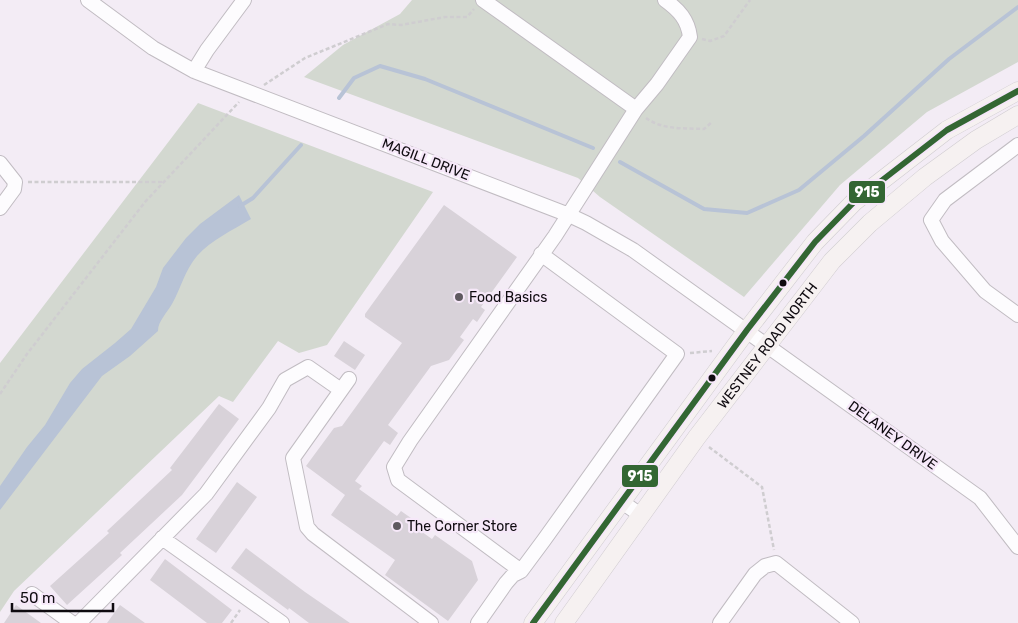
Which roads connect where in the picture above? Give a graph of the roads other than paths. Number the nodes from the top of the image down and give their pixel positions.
1 (88, 0) edge
2 (244, 0) edge
3 (665, 0) edge
4 (480, 3) edge
5 (194, 71) junction
6 (1018, 91) edge
7 (636, 109) junction
8 (1018, 115) edge
9 (1018, 145) edge
10 (0, 163) edge
11 (0, 208) edge
12 (569, 215) junction
13 (541, 254) junction
14 (1018, 315) edge
15 (757, 337) junction
16 (622, 502) junction
17 (642, 516) junction
18 (162, 538) junction
19 (1018, 547) edge
20 (521, 571) junction
21 (32, 594) dead end
22 (72, 623) edge
23 (79, 623) edge
24 (282, 623) edge
25 (430, 623) edge
26 (478, 623) edge
27 (533, 623) edge
28 (564, 623) edge
29 (720, 623) edge
30 (852, 623) edge

1 - 5 street, MAGILL DRIVE
2 - 5 street
3 - 7 street
4 - 7 street
5 - 12 street, MAGILL DRIVE
6 - 15 main road, WESTNEY ROAD NORTH
7 - 12 street
8 - 15 main road, WESTNEY ROAD NORTH
9 - 14 street
10 - 11 street
12 - 13 street
12 - 15 street, MAGILL DRIVE
13 - 20 street
13 - 20 street
15 - 16 main road, WESTNEY ROAD NORTH
15 - 17 main road, WESTNEY ROAD NORTH
15 - 19 street, DELANEY DRIVE
16 - 17 street
16 - 27 main road, WESTNEY ROAD NORTH
17 - 28 main road, WESTNEY ROAD NORTH
18 - 23 street
18 - 24 street
18 - 25 street
20 - 26 street
21 - 22 street
29 - 30 street

